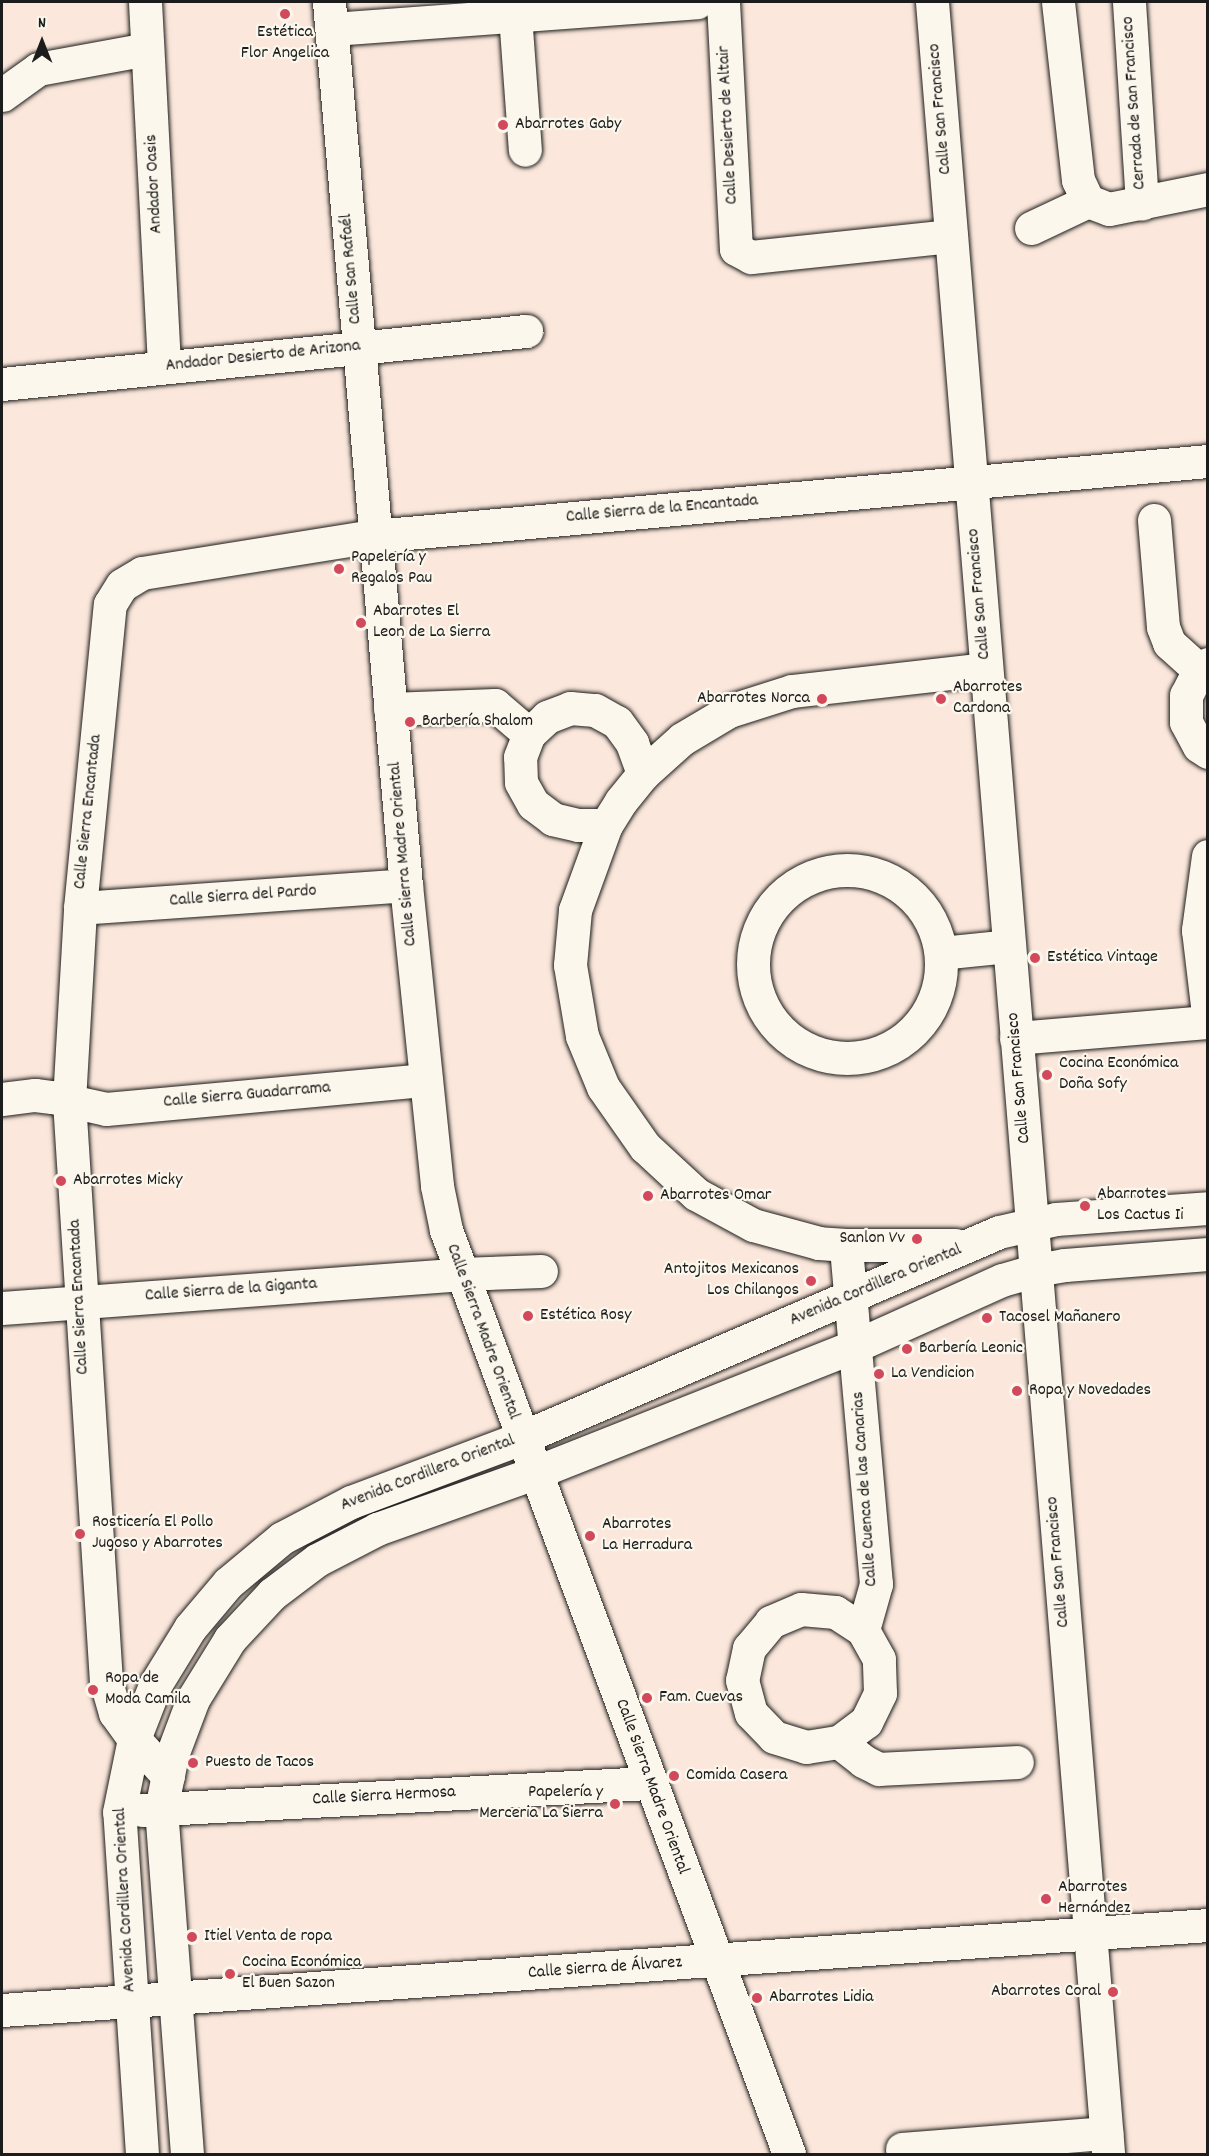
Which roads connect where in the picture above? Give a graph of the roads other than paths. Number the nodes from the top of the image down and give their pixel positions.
1 (145, 2) edge
2 (697, 2) edge
3 (723, 2) edge
4 (932, 2) edge
5 (1058, 2) edge
6 (1129, 2) edge
7 (331, 15) edge
8 (515, 15) junction
9 (147, 49) junction
10 (2, 95) edge
11 (525, 150) dead end
12 (1208, 189) edge
13 (1088, 201) junction
14 (1142, 204) junction
15 (1031, 228) dead end
16 (951, 236) junction
17 (525, 331) dead end
18 (358, 348) junction
19 (164, 367) junction
20 (2, 384) edge
21 (1208, 461) edge
22 (971, 482) junction
23 (1154, 520) dead end
24 (374, 536) junction
25 (122, 585) joint
26 (1203, 667) edge
27 (986, 669) junction
28 (390, 709) junction
29 (529, 734) junction
30 (1208, 752) edge
31 (643, 774) junction
32 (606, 825) junction
33 (1208, 856) edge
34 (406, 885) junction
35 (80, 908) junction
36 (1009, 946) junction
37 (941, 953) junction
38 (1208, 1014) edge
39 (1208, 1022) edge
40 (1016, 1038) junction
41 (426, 1080) junction
42 (2, 1099) edge
43 (69, 1101) junction
44 (1208, 1208) edge
45 (1032, 1223) junction
46 (846, 1245) junction
47 (969, 1245) junction
48 (1208, 1254) edge
49 (1036, 1270) junction
50 (541, 1271) dead end
51 (460, 1274) junction
52 (851, 1297) junction
53 (80, 1302) junction
54 (2, 1308) edge
55 (855, 1346) junction
56 (521, 1438) junction
57 (534, 1473) junction
58 (863, 1630) junction
59 (134, 1739) junction
60 (839, 1742) junction
61 (1017, 1762) dead end
62 (168, 1776) junction
63 (650, 1783) junction
64 (161, 1809) junction
65 (119, 1812) junction
66 (1208, 1925) edge
67 (1090, 1935) junction
68 (716, 1961) junction
69 (176, 1998) junction
70 (131, 2001) junction
71 (2, 2010) edge
72 (1107, 2144) edge
73 (902, 2149) dead end
74 (142, 2154) edge
75 (188, 2154) edge
76 (789, 2154) edge

1 - 9 street, Andador Oasis
2 - 8 street
3 - 16 street, Calle Desierto de Altair
4 - 16 street, Calle San Francisco
5 - 13 street
6 - 14 street, Cerrada de San Francisco
7 - 8 street
7 - 18 street, Calle San Rafaél
8 - 11 street
9 - 10 street
9 - 19 street, Andador Oasis
12 - 14 street, Cerrada de San Francisco
13 - 14 street, Cerrada de San Francisco
13 - 15 street
16 - 22 street, Calle San Francisco
17 - 18 street, Andador Desierto de Arizona
18 - 19 street, Andador Desierto de Arizona
18 - 24 street, Calle San Rafaél
19 - 20 street, Andador Desierto de Arizona
21 - 22 street, Calle Sierra de la Encantada
22 - 24 street, Calle Sierra de la Encantada
22 - 27 street, Calle San Francisco
23 - 26 street
24 - 25 street, Calle Sierra de la Encantada
24 - 28 street, Calle Sierra Madre Oriental
25 - 35 street, Calle Sierra Encantada
26 - 30 street
27 - 31 street
27 - 36 street, Calle San Francisco
28 - 29 street
28 - 34 street, Calle Sierra Madre Oriental
29 - 31 street
29 - 32 street
31 - 32 street
32 - 46 street
33 - 38 street
34 - 35 street, Calle Sierra del Pardo
34 - 41 street, Calle Sierra Madre Oriental
35 - 43 street, Calle Sierra Encantada
36 - 37 street
36 - 40 street, Calle San Francisco
37 - 37 street
39 - 40 street
40 - 45 street, Calle San Francisco
41 - 43 street, Calle Sierra Guadarrama
41 - 51 street, Calle Sierra Madre Oriental
42 - 43 street, Calle Sierra Guadarrama
43 - 53 street, Calle Sierra Encantada
44 - 45 street, Avenida Cordillera Oriental
45 - 47 street, Avenida Cordillera Oriental
45 - 49 street, Calle San Francisco
46 - 47 street
46 - 52 street, Calle Cuenca de las Canarias
47 - 52 street, Avenida Cordillera Oriental
48 - 49 street, Avenida Cordillera Oriental
49 - 55 street, Avenida Cordillera Oriental
49 - 67 street, Calle San Francisco
50 - 51 street, Calle Sierra de la Giganta
51 - 53 street, Calle Sierra de la Giganta
51 - 56 street, Calle Sierra Madre Oriental
52 - 55 street, Calle Cuenca de las Canarias
52 - 56 street, Avenida Cordillera Oriental
53 - 54 street, Calle Sierra de la Giganta
53 - 59 street, Calle Sierra Encantada
55 - 57 street, Avenida Cordillera Oriental
55 - 58 street, Calle Cuenca de las Canarias
56 - 57 street, Calle Sierra Madre Oriental
56 - 59 street, Avenida Cordillera Oriental
57 - 62 street, Avenida Cordillera Oriental
57 - 63 street, Calle Sierra Madre Oriental
58 - 60 street
58 - 60 street
59 - 62 street, Calle Sierra Encantada
59 - 65 street, Avenida Cordillera Oriental
60 - 61 street
62 - 64 street, Avenida Cordillera Oriental
63 - 64 street, Calle Sierra Hermosa
63 - 68 street, Calle Sierra Madre Oriental
64 - 65 street, Calle Sierra Hermosa
64 - 69 street, Avenida Cordillera Oriental
65 - 70 street, Avenida Cordillera Oriental
66 - 67 street, Calle Sierra de Álvarez
67 - 68 street, Calle Sierra de Álvarez
67 - 72 street, Calle San Francisco
68 - 69 street, Calle Sierra de Álvarez
68 - 76 street, Calle Sierra Madre Oriental
69 - 70 street, Calle Sierra de Álvarez
69 - 75 street, Avenida Cordillera Oriental
70 - 71 street, Calle Sierra de Álvarez
70 - 74 street, Avenida Cordillera Oriental
72 - 73 street

